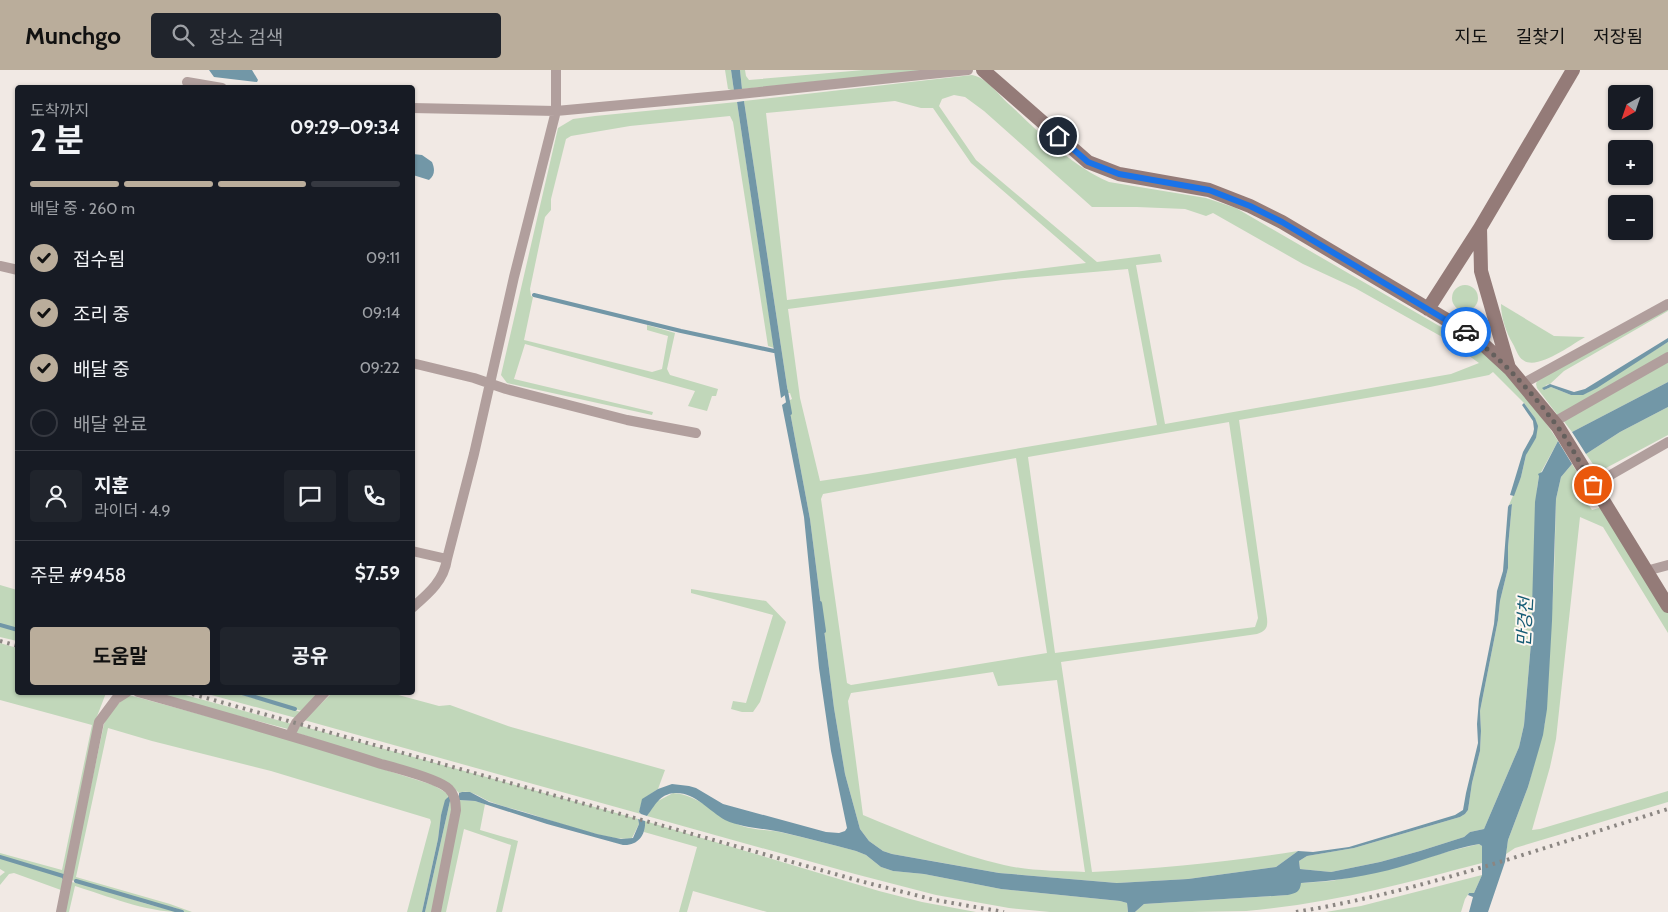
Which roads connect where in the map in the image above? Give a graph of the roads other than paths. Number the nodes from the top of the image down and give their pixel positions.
1 (556, 70) edge
2 (968, 70) edge
3 (982, 70) edge
4 (1572, 70) edge
5 (187, 82) dead end
6 (204, 85) edge
7 (415, 108) edge
8 (556, 111) junction
9 (1480, 228) junction
10 (0, 266) edge
11 (15, 269) edge
12 (1668, 304) edge
13 (1428, 309) junction
14 (1668, 357) edge
15 (415, 364) edge
16 (1510, 369) junction
17 (490, 383) junction
18 (1522, 384) junction
19 (1556, 425) junction
20 (696, 433) dead end
21 (1668, 442) edge
22 (1590, 480) junction
23 (415, 552) edge
24 (448, 559) junction
25 (1668, 565) edge
26 (1646, 571) junction
27 (415, 605) edge
28 (1668, 606) edge
29 (122, 695) edge
30 (149, 695) edge
31 (322, 695) edge
32 (290, 735) junction
33 (61, 912) edge
34 (436, 912) edge

1 - 8 street
2 - 8 street
3 - 13 street
4 - 9 street
5 - 6 street
7 - 8 street
8 - 17 street
9 - 13 street
9 - 16 street
10 - 11 street
12 - 18 street
13 - 16 street
14 - 19 street
15 - 17 street
16 - 18 street
17 - 20 street
17 - 24 street
18 - 19 street
19 - 22 street
21 - 22 street
22 - 26 street
23 - 24 street
24 - 27 street
25 - 26 street
26 - 28 street
29 - 33 street
30 - 32 street
31 - 32 street
32 - 34 street

